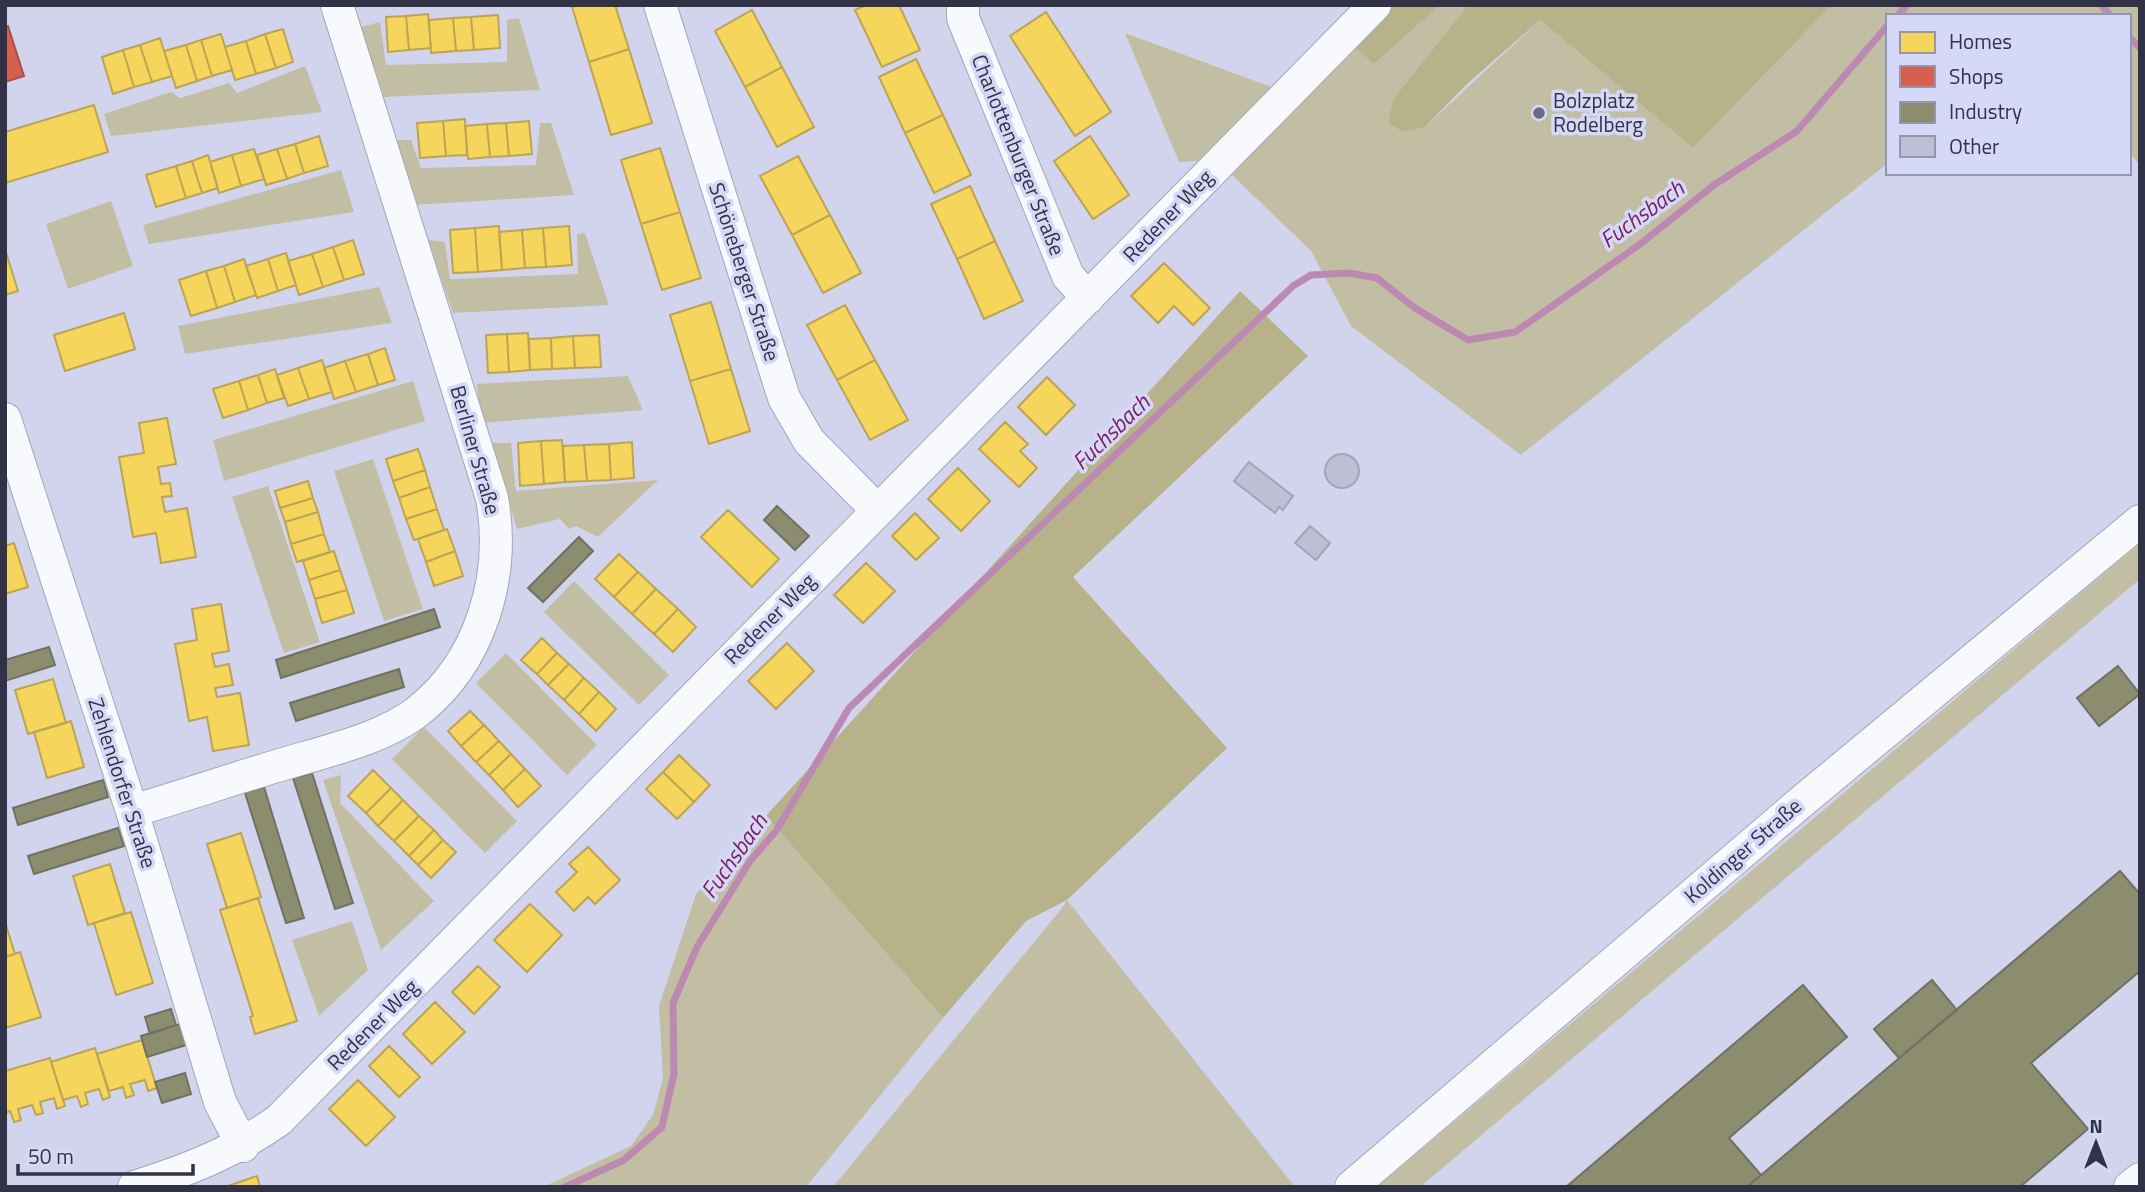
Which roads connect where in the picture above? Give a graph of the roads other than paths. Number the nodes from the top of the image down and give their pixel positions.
1 (337, 5) edge
2 (660, 5) edge
3 (962, 5) edge
4 (1375, 5) edge
5 (1088, 298) junction
6 (5, 419) edge
7 (877, 510) junction
8 (2140, 521) edge
9 (132, 811) junction
10 (243, 1146) junction
11 (2140, 1179) edge
12 (134, 1187) edge
13 (1351, 1187) edge
14 (2130, 1187) edge

1 - 9 street, Berliner Straße
2 - 7 street, Schöneberger Straße
3 - 5 street, Charlottenburger Straße
4 - 5 street, Redener Weg
5 - 7 street, Redener Weg
6 - 9 street, Zehlendorfer Straße
7 - 10 street, Redener Weg
8 - 13 street, Koldinger Straße
9 - 10 street, Zehlendorfer Straße
10 - 12 street, Redener Weg
11 - 14 street

